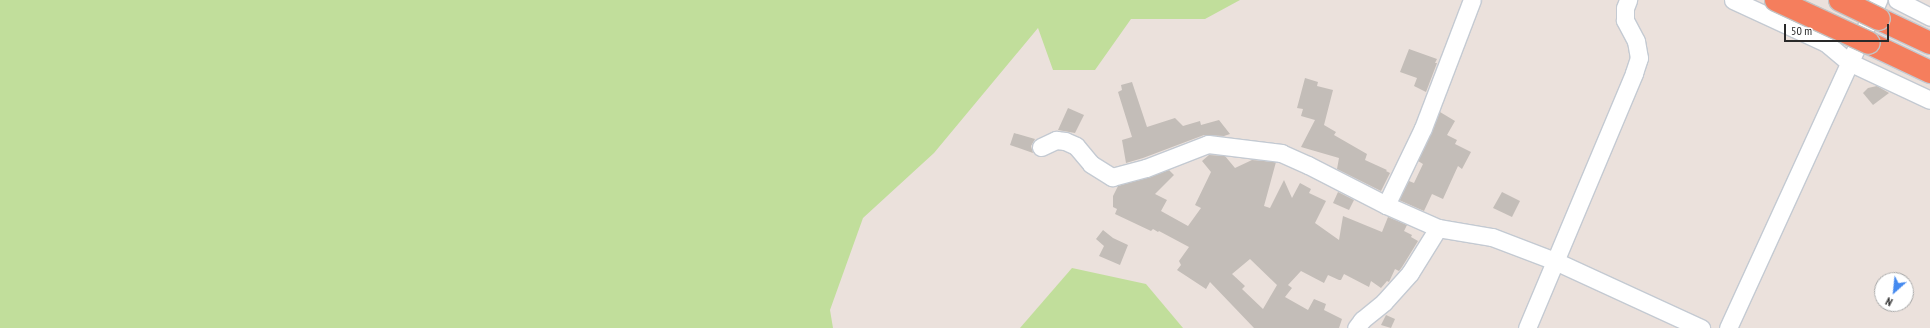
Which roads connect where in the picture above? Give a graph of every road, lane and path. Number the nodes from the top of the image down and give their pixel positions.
1 (1472, 0) edge
2 (1628, 0) edge
3 (1733, 0) edge
4 (1776, 0) edge
5 (1840, 0) edge
6 (1897, 0) edge
7 (1878, 9) edge
8 (1930, 17) edge
9 (1930, 43) edge
10 (1849, 62) junction
11 (1930, 72) edge
12 (1930, 100) edge
13 (1042, 147) dead end
14 (1386, 205) junction
15 (1438, 228) junction
16 (1555, 261) junction
17 (1356, 328) edge
18 (1528, 328) edge
19 (1701, 328) edge
20 (1728, 328) edge

1 - 14 street
2 - 16 street
3 - 10 street
4 - 11 highway, bridge
5 - 7 highway, bridge
6 - 8 street
7 - 9 highway
7 - 10 street
10 - 12 street
10 - 20 street
13 - 14 street
14 - 15 street
15 - 16 street
15 - 17 street
16 - 18 street
16 - 19 street

